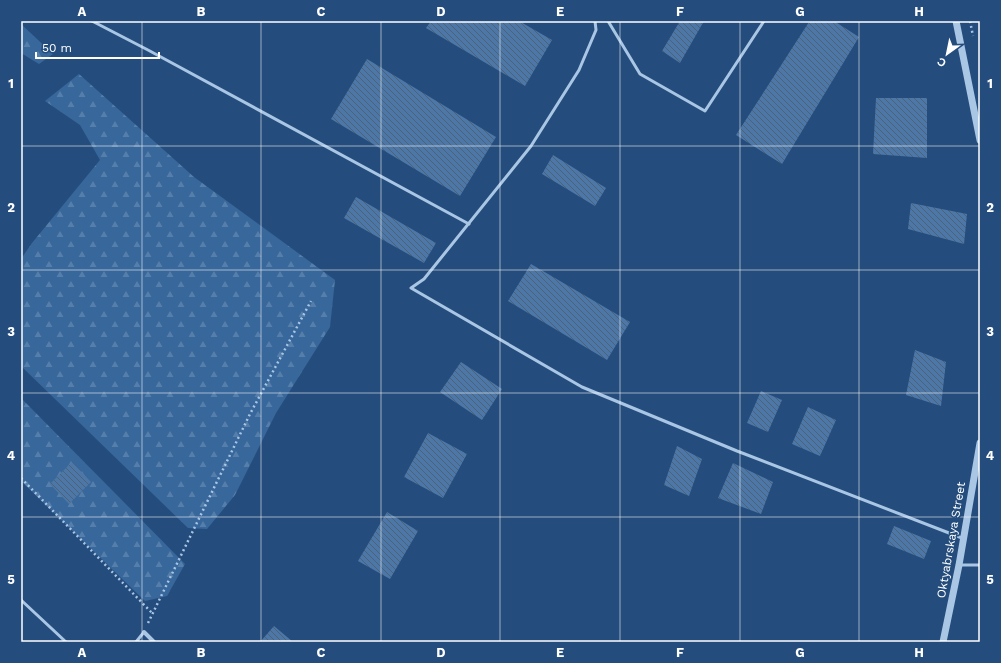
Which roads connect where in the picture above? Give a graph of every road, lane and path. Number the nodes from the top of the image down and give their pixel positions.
1 (92, 21) edge
2 (595, 21) edge
3 (608, 21) edge
4 (764, 21) edge
5 (956, 21) edge
6 (980, 140) edge
7 (468, 224) junction
8 (311, 301) dead end
9 (980, 443) edge
10 (21, 478) edge
11 (962, 538) junction
12 (959, 565) junction
13 (980, 565) edge
14 (21, 600) edge
15 (153, 614) junction
16 (144, 632) junction
17 (66, 642) edge
18 (136, 642) edge
19 (154, 642) edge
20 (943, 642) edge

1 - 7 lane
2 - 7 lane
3 - 4 lane
5 - 6 street
7 - 11 lane
8 - 15 path
9 - 11 street, Oktyabrskaya Street
10 - 15 path
11 - 12 street, Oktyabrskaya Street
12 - 13 lane
12 - 20 street, Oktyabrskaya Street
14 - 17 lane
15 - 16 path
16 - 18 lane
16 - 19 street

